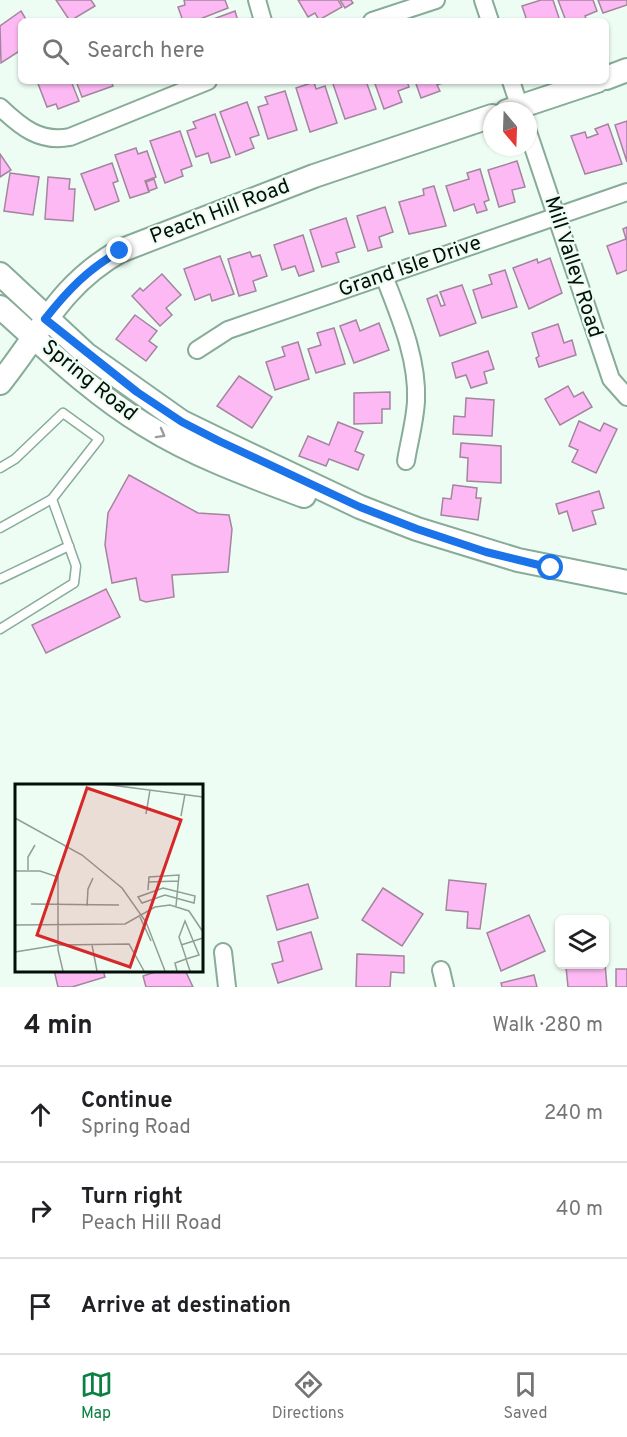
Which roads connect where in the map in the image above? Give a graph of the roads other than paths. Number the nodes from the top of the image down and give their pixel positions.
1 (256, 0) edge
2 (436, 0) edge
3 (483, 0) edge
4 (262, 18) edge
5 (381, 18) edge
6 (489, 18) edge
7 (627, 70) edge
8 (609, 77) edge
9 (201, 84) edge
10 (512, 84) edge
11 (589, 84) edge
12 (515, 102) edge
13 (537, 102) edge
14 (0, 107) edge
15 (483, 119) edge
16 (536, 156) edge
17 (627, 192) edge
18 (557, 216) junction
19 (0, 274) edge
20 (384, 276) junction
21 (0, 307) edge
22 (40, 328) junction
23 (197, 350) dead end
24 (0, 383) edge
25 (627, 397) edge
26 (406, 461) dead end
27 (0, 468) edge
28 (52, 499) junction
29 (0, 528) edge
30 (69, 546) junction
31 (0, 579) edge
32 (627, 582) edge
33 (627, 594) edge
34 (0, 629) edge
35 (223, 952) dead end
36 (441, 970) dead end
37 (226, 987) edge
38 (445, 987) edge

1 - 4 street
2 - 5 street
3 - 6 street
7 - 8 main road
9 - 14 street
10 - 12 street
11 - 13 main road
15 - 22 main road, Peach Hill Road
16 - 18 street, Mill Valley Road
17 - 18 street, Grand Isle Drive
18 - 20 street, Grand Isle Drive
18 - 25 street, Mill Valley Road
19 - 22 main road, Spring Road
20 - 23 street, Grand Isle Drive
20 - 26 street
21 - 22 main road, Spring Road
22 - 24 main road, Peach Hill Road
22 - 32 main road, Spring Road
22 -> 33 main road, Spring Road
27 - 28 lane
28 - 29 lane
28 - 30 lane
30 - 31 lane
30 - 34 lane
35 - 37 street
36 - 38 street

